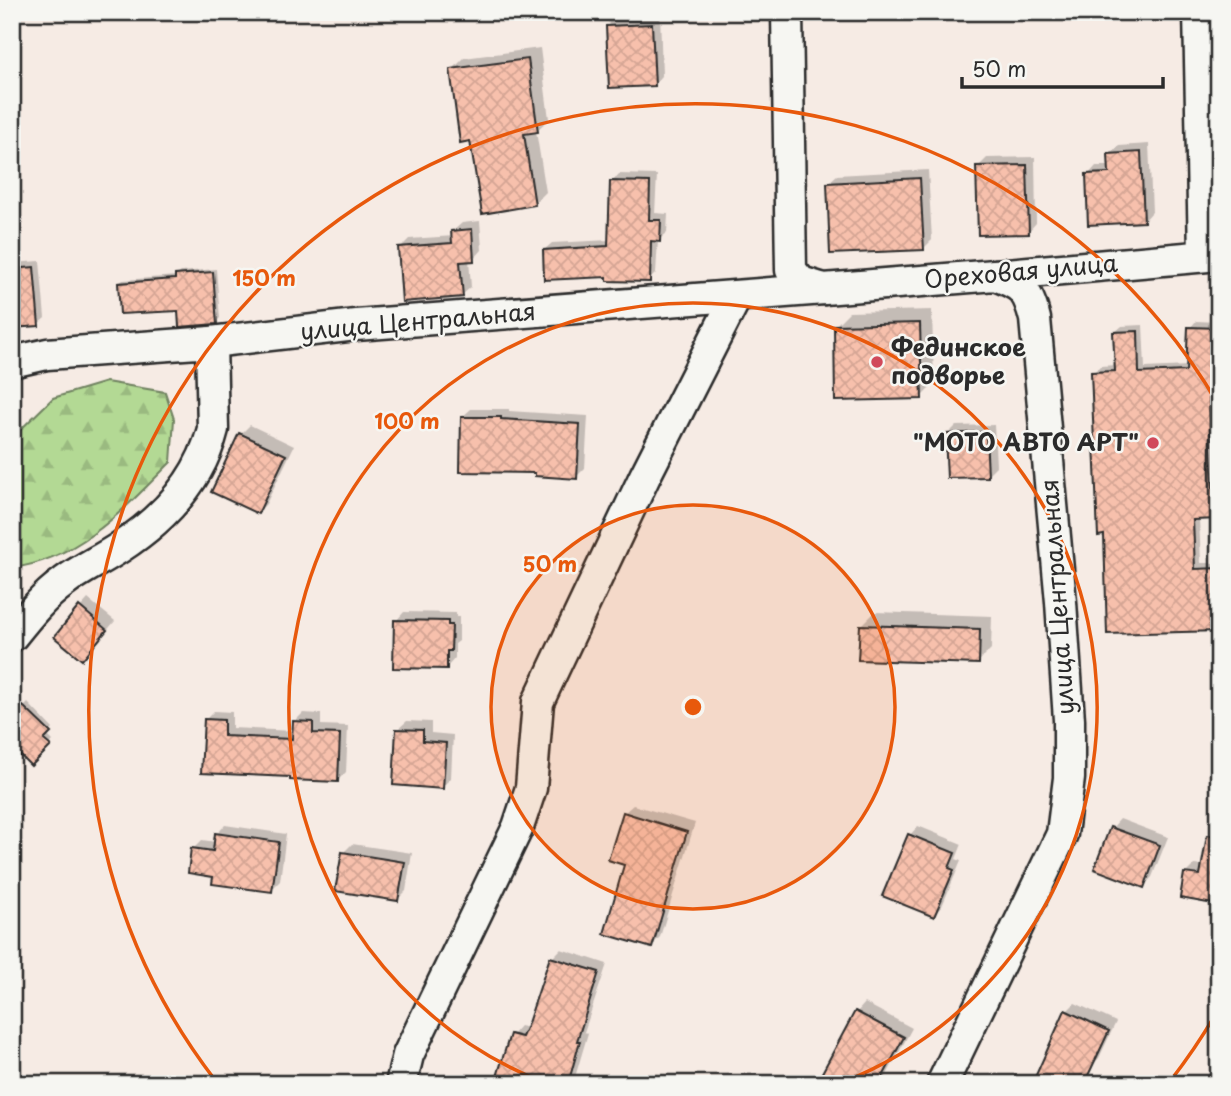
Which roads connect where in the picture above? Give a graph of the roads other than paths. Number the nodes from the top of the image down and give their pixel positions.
1 (787, 12) edge
2 (1199, 12) edge
3 (1211, 255) edge
4 (995, 275) junction
5 (824, 289) junction
6 (736, 297) junction
7 (211, 342) junction
8 (12, 362) edge
9 (12, 636) edge
10 (401, 1084) edge
11 (942, 1084) edge

1 - 5 street
2 - 3 street
3 - 4 street, Ореховая улица
4 - 5 street, Ореховая улица
4 - 11 street, улица Центральная
5 - 6 street, улица Центральная
6 - 7 street, улица Центральная
6 - 10 street
7 - 8 street, улица Центральная
7 - 9 street

